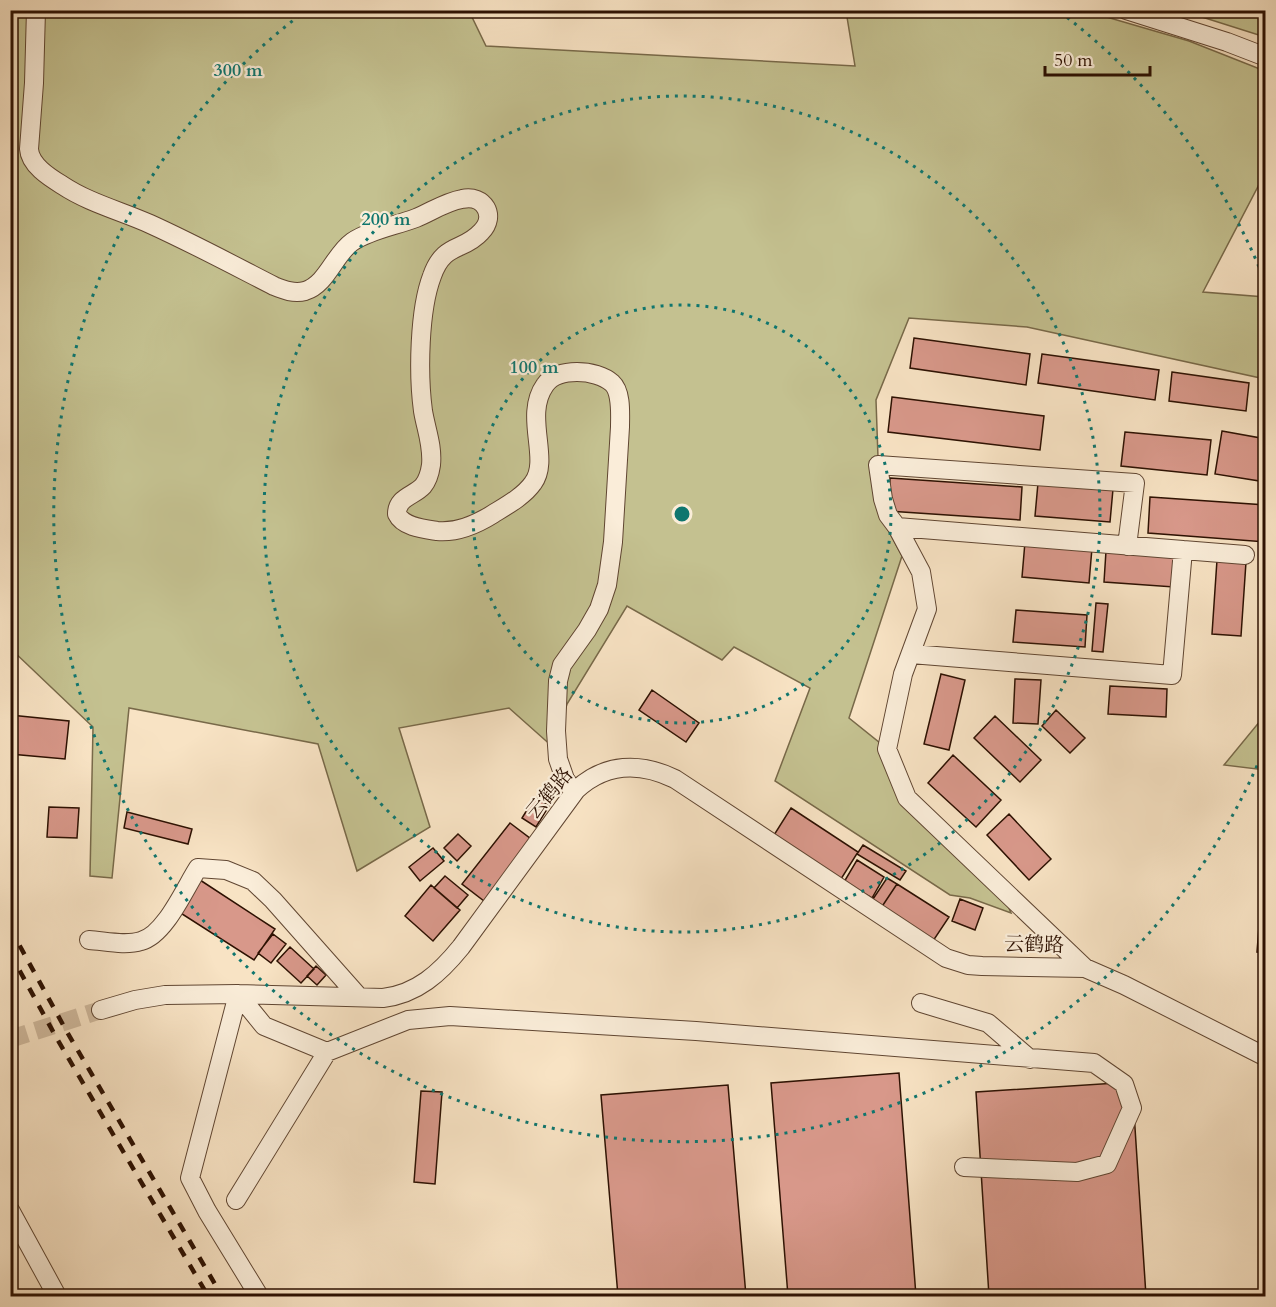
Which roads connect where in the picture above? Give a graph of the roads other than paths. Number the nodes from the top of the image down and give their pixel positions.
1 (36, 10) edge
2 (1126, 10) edge
3 (1266, 57) edge
4 (897, 527) junction
5 (1127, 546) junction
6 (1183, 550) junction
7 (1245, 555) dead end
8 (910, 654) junction
9 (574, 792) junction
10 (89, 940) dead end
11 (1085, 968) junction
12 (238, 994) junction
13 (359, 997) junction
14 (921, 1003) dead end
15 (101, 1010) tunnel mouth
16 (327, 1052) junction
17 (1266, 1057) edge
18 (1030, 1059) junction
19 (964, 1167) dead end
20 (236, 1200) dead end
21 (10, 1210) edge
22 (57, 1296) edge
23 (259, 1296) edge

1 - 9 street
2 - 3 street
4 - 5 street
4 - 5 street
4 - 8 street
5 - 6 street
6 - 7 street
6 - 8 street
8 - 11 street
9 - 11 street, 云鹤路
9 - 13 street, 云鹤路
10 - 13 street
11 - 17 street
12 - 13 street, 云鹤路
12 - 15 street, 云鹤路
12 - 16 street
12 - 23 street
14 - 18 street
16 - 18 street
16 - 20 street
18 - 19 street
21 - 22 street

